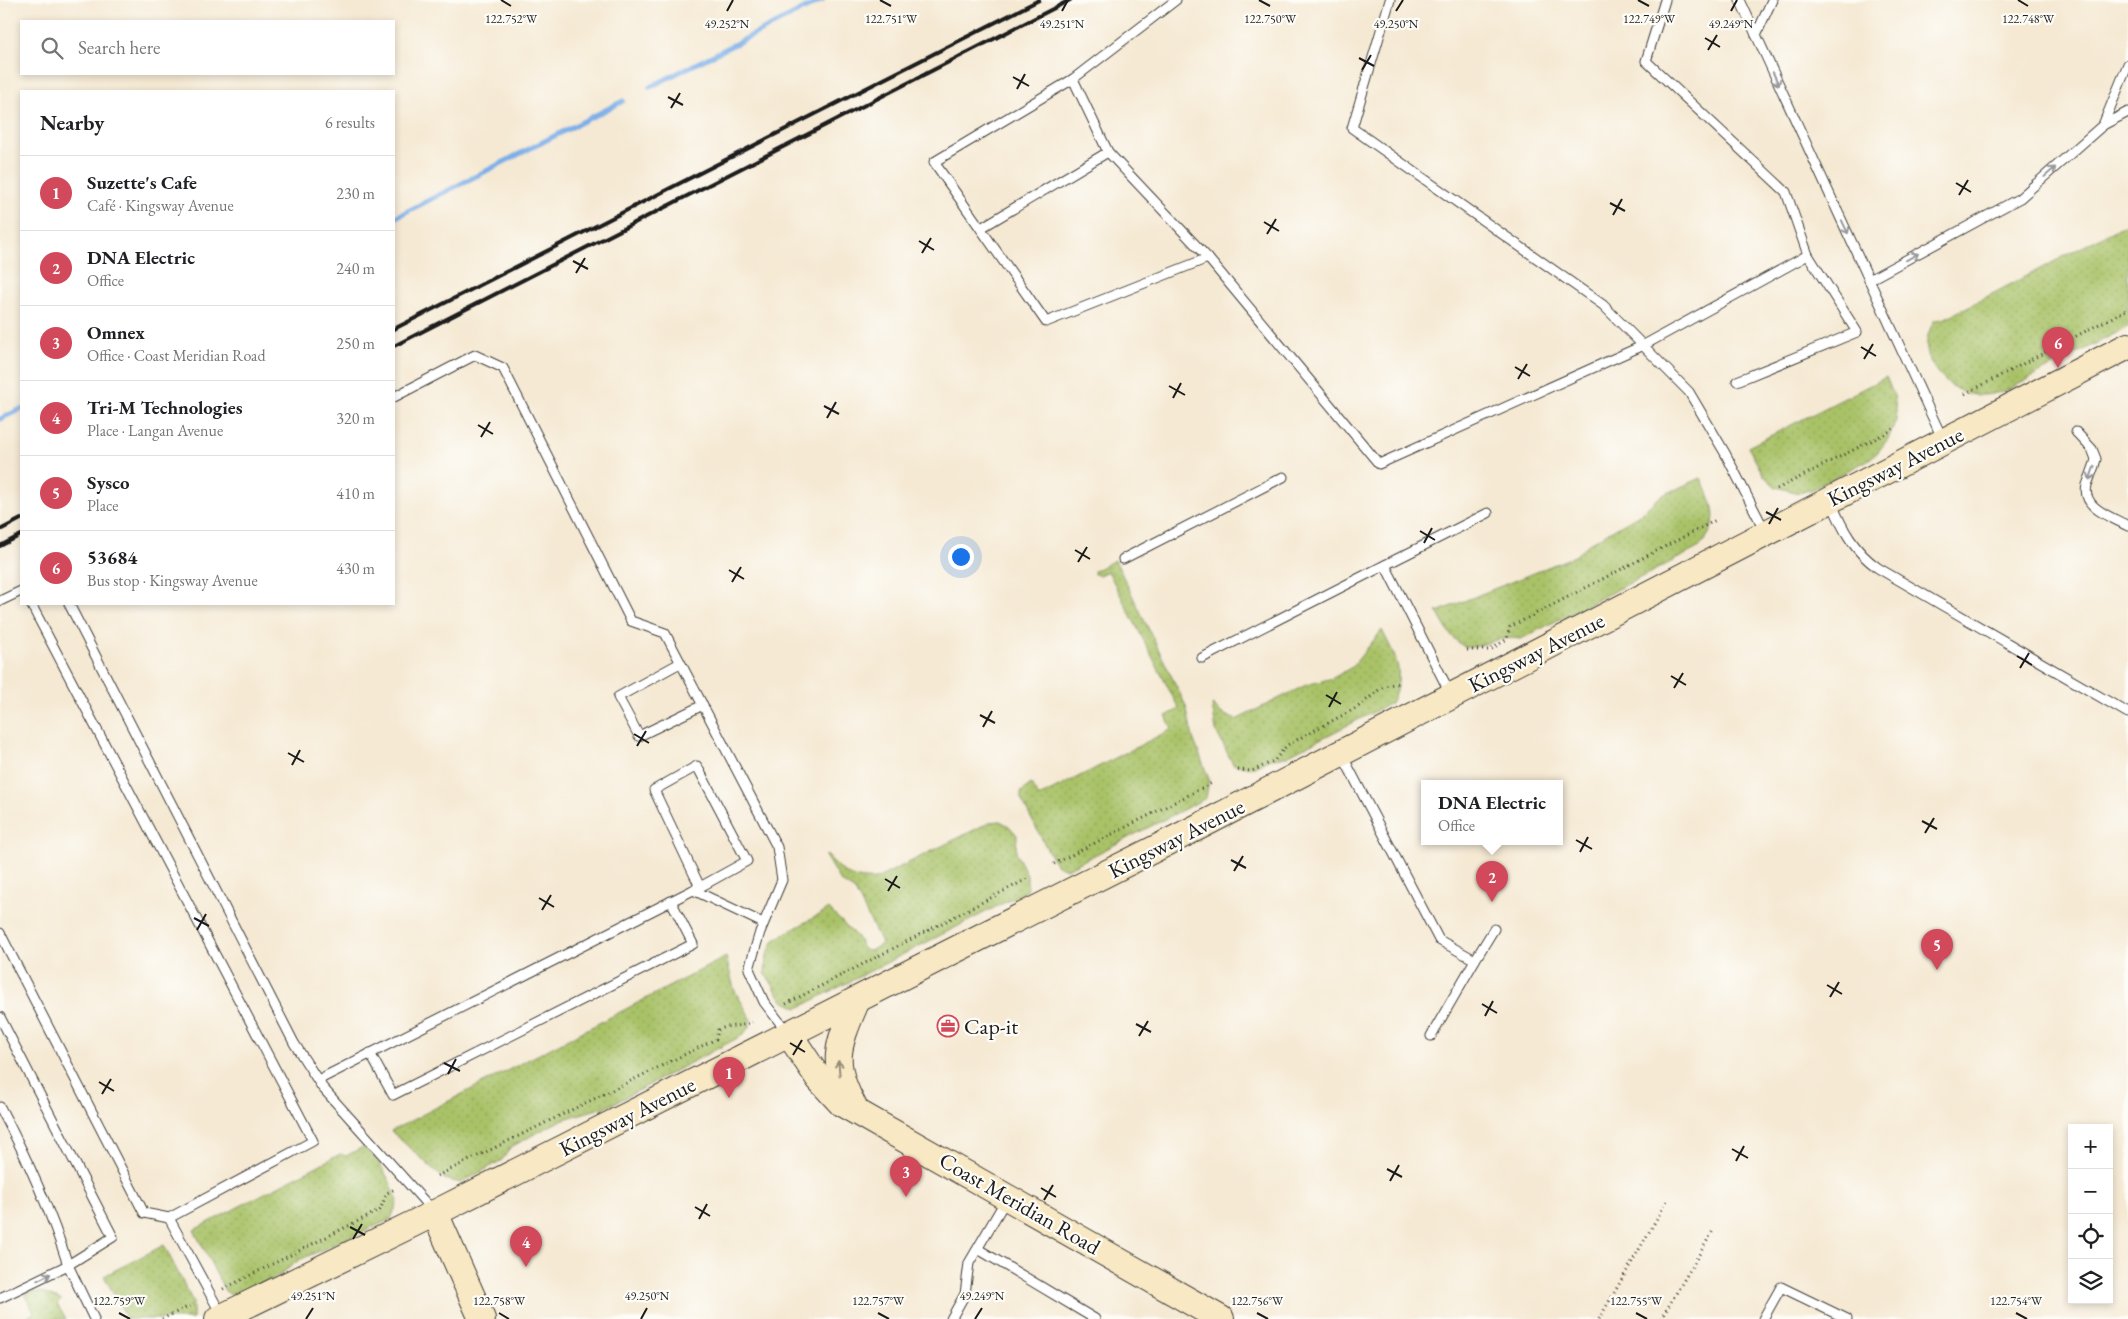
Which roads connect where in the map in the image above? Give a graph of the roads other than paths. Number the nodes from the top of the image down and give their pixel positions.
1 (1176, 0) edge
2 (1390, 0) edge
3 (1665, 0) edge
4 (1740, 0) edge
5 (1772, 0) edge
6 (1756, 35) junction
7 (2128, 64) edge
8 (1073, 79) junction
9 (2128, 112) edge
10 (2104, 125) junction
11 (1108, 152) junction
12 (981, 228) junction
13 (1808, 255) junction
14 (1208, 258) junction
15 (1869, 280) junction
16 (1644, 345) junction
17 (2128, 346) edge
18 (1737, 381) dead end
19 (395, 395) edge
20 (2076, 432) dead end
21 (1944, 442) junction
22 (1283, 478) dead end
23 (1831, 500) junction
24 (1488, 512) dead end
25 (2128, 526) edge
26 (1766, 533) junction
27 (1123, 559) dead end
28 (1384, 565) junction
29 (20, 591) edge
30 (0, 601) edge
31 (32, 605) edge
32 (70, 605) edge
33 (1202, 658) dead end
34 (680, 663) junction
35 (1451, 696) junction
36 (703, 705) junction
37 (2128, 713) edge
38 (1341, 753) junction
39 (697, 888) junction
40 (671, 901) junction
41 (763, 923) junction
42 (1494, 928) dead end
43 (0, 932) edge
44 (1475, 960) junction
45 (857, 1000) junction
46 (0, 1017) edge
47 (789, 1034) junction
48 (1431, 1036) dead end
49 (370, 1053) junction
50 (318, 1080) junction
51 (0, 1107) edge
52 (857, 1112) junction
53 (1008, 1196) junction
54 (435, 1213) junction
55 (169, 1218) junction
56 (978, 1249) junction
57 (68, 1265) junction
58 (0, 1298) edge
59 (220, 1318) edge
60 (94, 1319) edge
61 (482, 1319) edge
62 (951, 1319) edge
63 (1095, 1319) edge
64 (1221, 1319) edge
65 (1764, 1319) edge
66 (1846, 1319) edge

1 - 8 lane
2 - 16 lane
3 - 13 lane
4 - 6 lane
5 - 6 lane
6 -> 15 lane
7 - 10 lane
8 - 11 lane
8 - 12 lane
9 - 10 lane
15 -> 10 lane
11 - 12 lane
11 - 14 lane
12 - 14 lane
13 - 16 lane
13 - 18 lane
14 - 16 lane
15 - 21 lane
16 - 26 lane
17 - 21 main road, Kingsway Avenue
19 - 34 lane
20 -> 25 lane
21 - 23 main road, Kingsway Avenue
22 - 27 lane
23 - 26 main road, Kingsway Avenue
23 - 37 lane
24 - 28 lane
26 - 35 main road, Kingsway Avenue
28 - 33 lane
28 - 35 lane
29 - 30 lane
31 - 55 lane
32 - 50 lane
34 - 36 lane
34 - 36 lane
35 - 38 main road, Kingsway Avenue
36 - 41 lane
38 - 44 lane
38 - 45 main road, Kingsway Avenue
39 - 39 lane
39 - 40 lane
39 - 41 lane
40 - 49 lane
40 - 49 lane
41 - 47 lane
42 - 44 lane
43 - 55 lane
44 - 48 lane
45 - 47 main road, Kingsway Avenue
52 -> 45 main road
46 - 57 lane
47 - 52 main road, Coast Meridian Road
47 - 54 main road, Kingsway Avenue
49 - 50 lane
50 - 54 lane
51 - 57 lane
52 - 53 main road, Coast Meridian Road
53 - 56 lane
53 - 64 main road, Coast Meridian Road
54 - 59 main road, Kingsway Avenue
54 - 61 main road
55 - 59 lane
56 - 62 lane
56 - 63 lane
58 -> 57 lane
57 - 60 lane
65 - 66 lane

